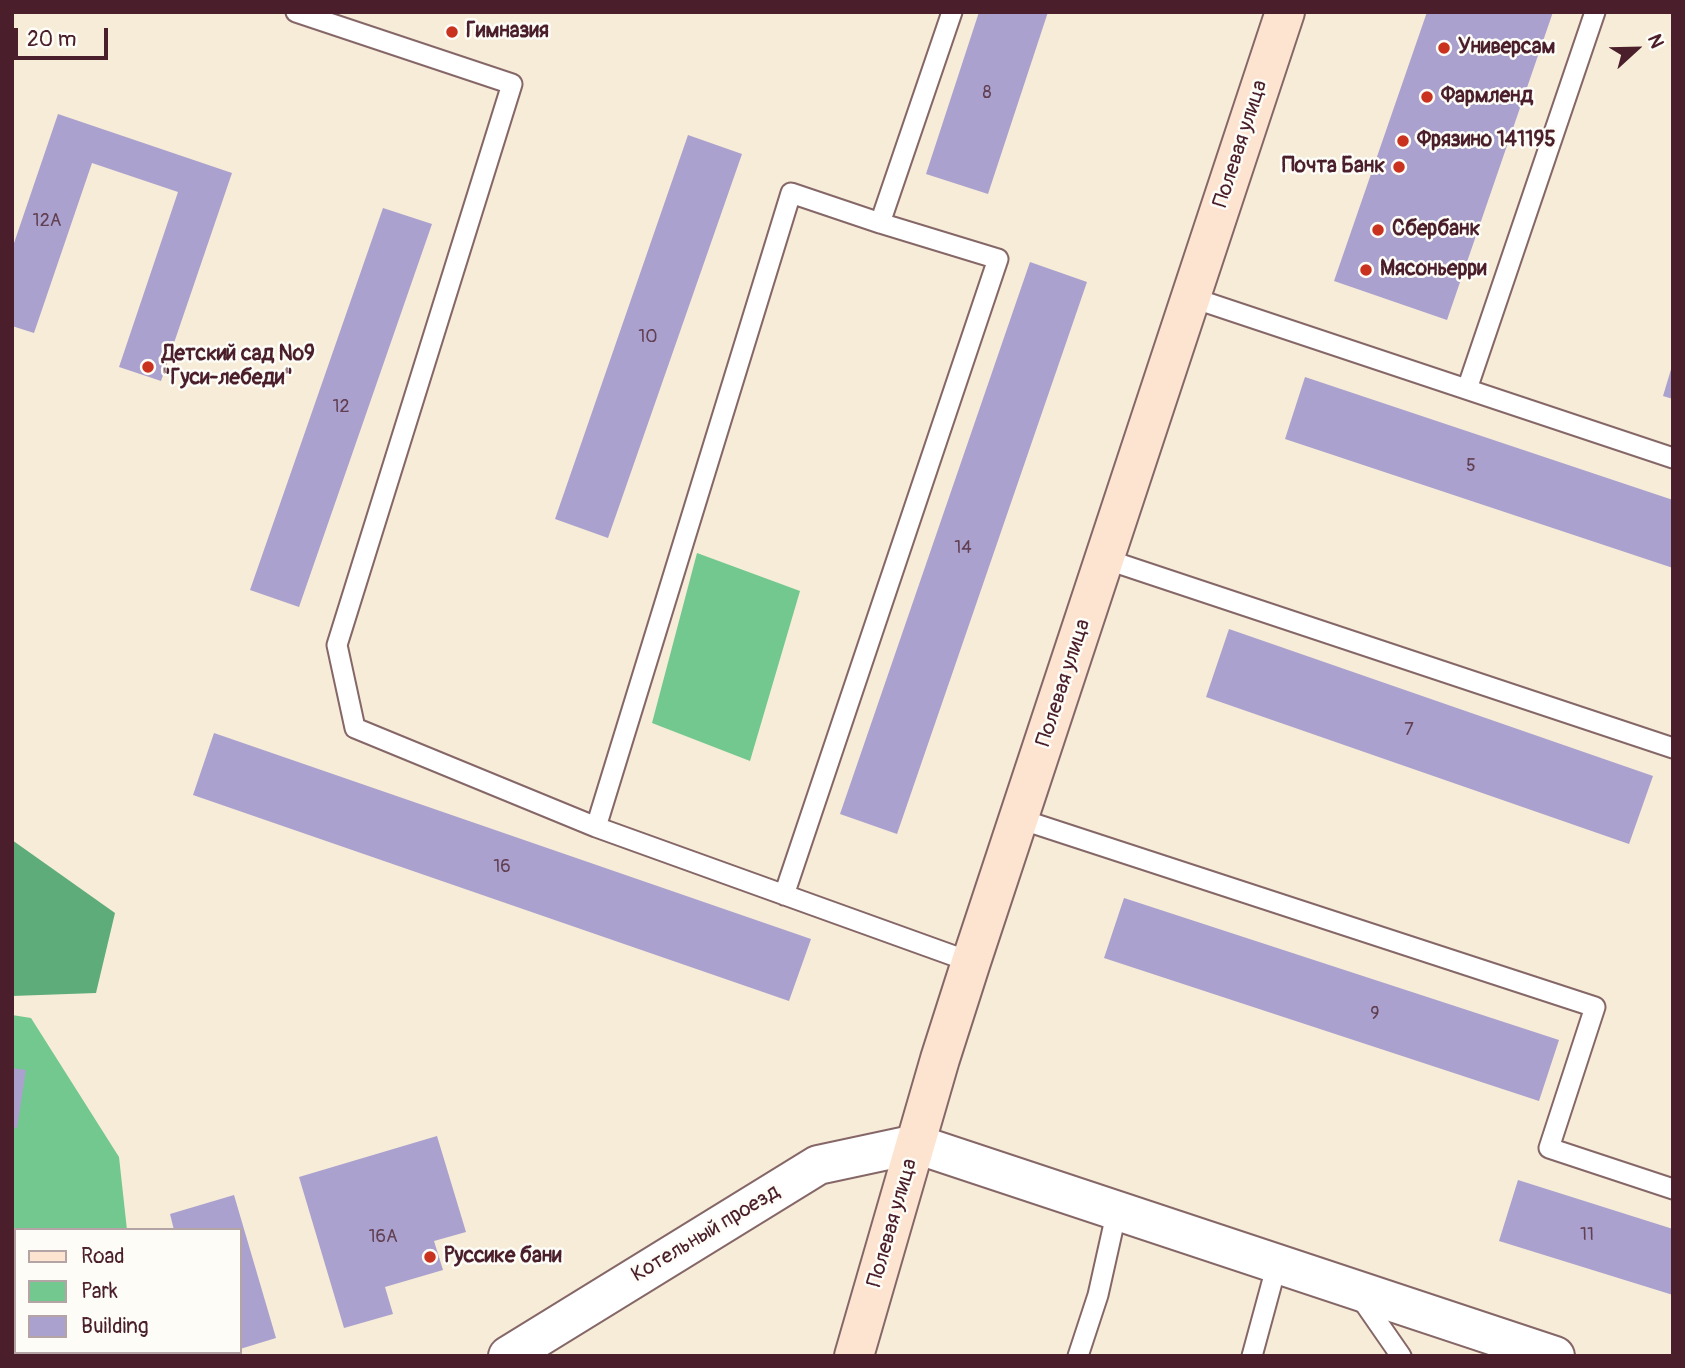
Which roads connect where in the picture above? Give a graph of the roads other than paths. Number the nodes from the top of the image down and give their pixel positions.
1 (296, 12) edge
2 (951, 12) edge
3 (1284, 12) edge
4 (1595, 12) edge
5 (880, 223) junction
6 (1190, 297) junction
7 (1467, 390) junction
8 (1673, 458) edge
9 (1105, 559) junction
10 (1673, 748) edge
11 (1020, 819) junction
12 (596, 827) junction
13 (784, 895) junction
14 (971, 962) junction
15 (916, 1144) junction
16 (1673, 1189) edge
17 (1117, 1210) junction
18 (1277, 1264) junction
19 (1356, 1290) junction
20 (508, 1356) edge
21 (854, 1356) edge
22 (1078, 1356) edge
23 (1251, 1356) edge
24 (1401, 1356) edge
25 (1555, 1356) edge

1 - 12 lane
2 - 5 lane
3 - 6 street, Полевая улица
4 - 7 lane
5 - 12 lane
5 - 13 lane
6 - 7 lane
6 - 9 street, Полевая улица
7 - 8 lane
9 - 10 lane
9 - 11 street, Полевая улица
11 - 14 street, Полевая улица
11 - 16 lane
12 - 13 lane
13 - 14 lane
14 - 15 street, Полевая улица
15 - 17 street
15 - 20 street, Котельный проезд
15 - 21 street, Полевая улица
17 - 18 street
17 - 22 lane
18 - 19 street
18 - 23 lane
19 - 24 lane
19 - 25 street

